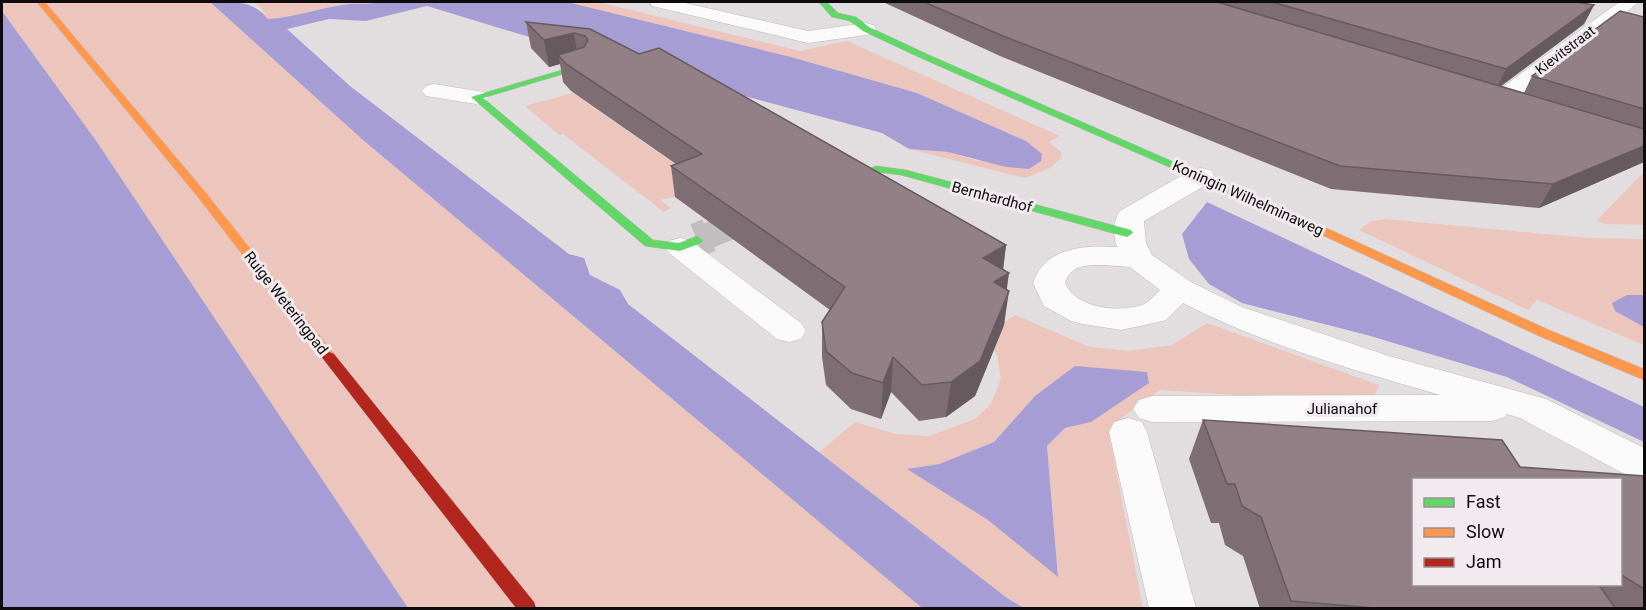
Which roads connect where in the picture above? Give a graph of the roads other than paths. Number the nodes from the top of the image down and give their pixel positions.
1 (41, 2) edge
2 (658, 2) edge
3 (823, 2) edge
4 (1630, 2) edge
5 (847, 3) dead end
6 (1580, 16) edge
7 (1604, 21) junction
8 (860, 24) junction
9 (579, 68) edge
10 (434, 91) dead end
11 (476, 97) junction
12 (1501, 99) edge
13 (1201, 176) junction
14 (856, 177) edge
15 (688, 243) joint
16 (1131, 245) junction
17 (1180, 289) junction
18 (789, 331) dead end
19 (1644, 375) edge
20 (1533, 408) junction
21 (1644, 466) edge
22 (527, 609) edge
23 (1173, 609) edge

1 - 22 street, Ruige Weteringpad
2 - 8 street
3 - 8 street, Koningin Wilhelminaweg
4 - 7 street, Kievitstraat
5 - 8 street
6 - 7 street
7 - 12 street, Kievitstraat
8 - 13 street, Koningin Wilhelminaweg
9 - 11 street
10 - 11 street
11 - 15 street
13 - 16 street
13 - 19 street, Koningin Wilhelminaweg
14 - 16 street, Bernhardhof
15 - 18 street
16 - 17 street, Bernhardhof
16 - 17 street
17 - 20 street, Julianahof
20 - 21 street, Julianahof
20 - 23 street, Julianahof

